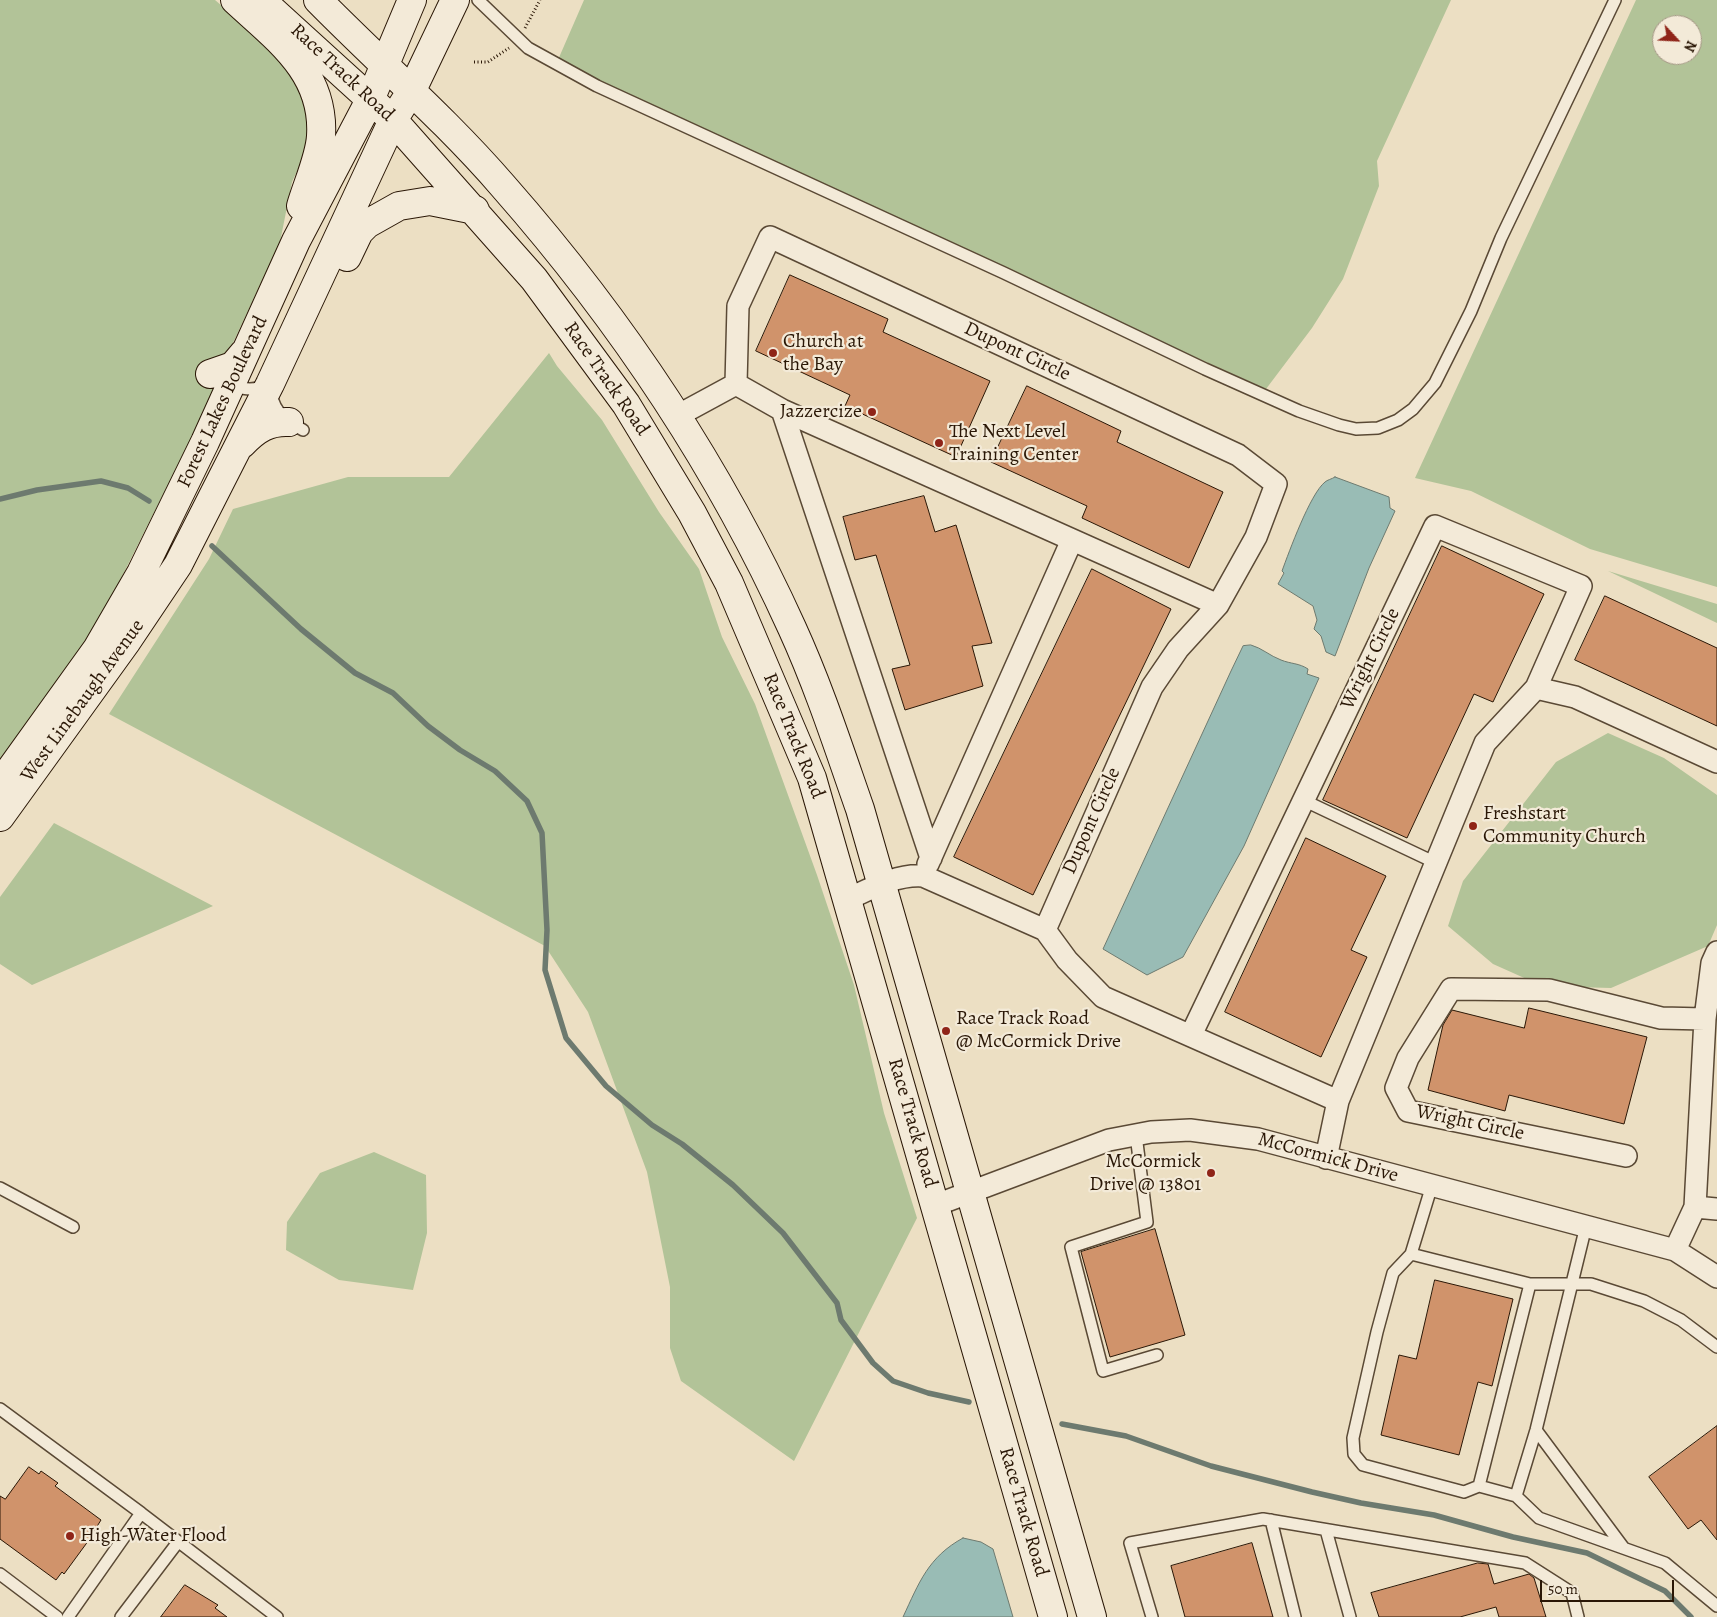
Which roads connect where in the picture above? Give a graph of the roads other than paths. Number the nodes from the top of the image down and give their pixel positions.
1 (235, 0) edge
2 (261, 0) edge
3 (318, 0) edge
4 (412, 0) edge
5 (455, 0) edge
6 (478, 0) edge
7 (1615, 0) edge
8 (384, 65) junction
9 (412, 90) junction
10 (370, 100) junction
11 (393, 120) junction
12 (475, 210) junction
13 (296, 241) junction
14 (217, 380) junction
15 (270, 384) junction
16 (736, 384) junction
17 (782, 410) junction
18 (677, 416) junction
19 (296, 426) joint
20 (238, 448) junction
21 (1072, 540) junction
22 (166, 584) junction
23 (1218, 605) junction
24 (1536, 688) junction
25 (1717, 762) edge
26 (0, 784) edge
27 (1303, 800) junction
28 (0, 817) edge
29 (1436, 863) junction
30 (927, 867) junction
31 (882, 883) junction
32 (848, 899) junction
33 (1044, 930) junction
34 (1717, 952) edge
35 (1705, 1019) junction
36 (1191, 1035) junction
37 (1338, 1100) junction
38 (1136, 1134) junction
39 (1626, 1156) dead end
40 (1326, 1158) junction
41 (1432, 1185) junction
42 (0, 1188) edge
43 (970, 1191) junction
44 (936, 1205) junction
45 (1695, 1207) junction
46 (1717, 1209) edge
47 (1586, 1226) junction
48 (73, 1227) dead end
49 (1675, 1250) junction
50 (1411, 1254) junction
51 (1717, 1277) edge
52 (1530, 1284) junction
53 (1572, 1284) junction
54 (1717, 1348) edge
55 (1157, 1356) dead end
56 (0, 1408) edge
57 (1536, 1430) junction
58 (1479, 1486) junction
59 (1516, 1496) junction
60 (141, 1513) junction
61 (1271, 1520) junction
62 (1326, 1530) junction
63 (178, 1542) junction
64 (1623, 1547) junction
65 (0, 1574) edge
66 (1717, 1606) edge
67 (57, 1617) edge
68 (68, 1617) edge
69 (121, 1617) edge
70 (277, 1617) edge
71 (1053, 1617) edge
72 (1092, 1617) edge
73 (1152, 1617) edge
74 (1295, 1617) edge
75 (1350, 1617) edge
76 (1578, 1617) edge

1 - 13 main road
2 - 10 main road, Race Track Road
3 - 8 main road, Race Track Road
4 - 8 main road, Forest Lakes Boulevard
5 - 9 main road, Forest Lakes Boulevard
6 - 7 lane
8 - 9 main road, Race Track Road
8 - 10 main road, Forest Lakes Boulevard
9 - 11 main road, Forest Lakes Boulevard
9 - 18 main road, Race Track Road
10 - 11 main road, Race Track Road
10 - 13 main road, Forest Lakes Boulevard
11 - 12 main road, Race Track Road
11 - 15 main road, Forest Lakes Boulevard
12 - 15 main road
12 - 32 main road, Race Track Road
13 - 14 main road, Forest Lakes Boulevard
14 - 15 lane
14 - 22 main road
14 - 26 main road, Forest Lakes Boulevard
15 - 19 lane
15 - 20 main road, Forest Lakes Boulevard
16 - 17 street
16 - 18 street
16 - 23 street, Dupont Circle
17 - 21 street
17 - 30 street
18 - 31 main road, Race Track Road
19 - 20 main road
20 - 22 main road, Forest Lakes Boulevard
21 - 23 street
21 - 30 street
22 - 28 main road, West Linebaugh Avenue
23 - 33 street, Dupont Circle
24 - 25 street
24 - 27 street, Wright Circle
24 - 29 street, Wright Circle
27 - 29 lane
27 - 36 street, Wright Circle
29 - 37 street, Wright Circle
30 - 31 street
30 - 33 street
31 - 32 street
31 - 43 main road, Race Track Road
32 - 44 main road, Race Track Road
33 - 36 street
34 - 35 street
35 - 39 street, Wright Circle
35 - 45 street
36 - 37 street
37 - 40 street, Wright Circle
38 - 40 street, McCormick Drive
38 - 43 street, McCormick Drive
38 - 55 lane
40 - 41 street, McCormick Drive
41 - 47 street, McCormick Drive
41 - 50 lane
42 - 48 lane
43 - 44 street, McCormick Drive
43 - 72 main road, Race Track Road
44 - 71 main road, Race Track Road
45 - 46 street
45 - 49 street
47 - 49 street, McCormick Drive
47 - 53 lane
49 - 51 street, McCormick Drive
50 - 52 lane
50 - 58 lane
52 - 53 lane
52 - 58 lane
53 - 54 lane
53 - 57 lane
56 - 60 lane
57 - 59 lane
57 - 64 lane
58 - 59 lane
59 - 64 lane
60 - 63 lane
60 - 68 lane
61 - 62 lane
61 - 73 lane
61 - 74 lane
62 - 75 lane
62 - 76 lane
63 - 69 lane
63 - 70 lane
64 - 66 lane
65 - 67 lane

